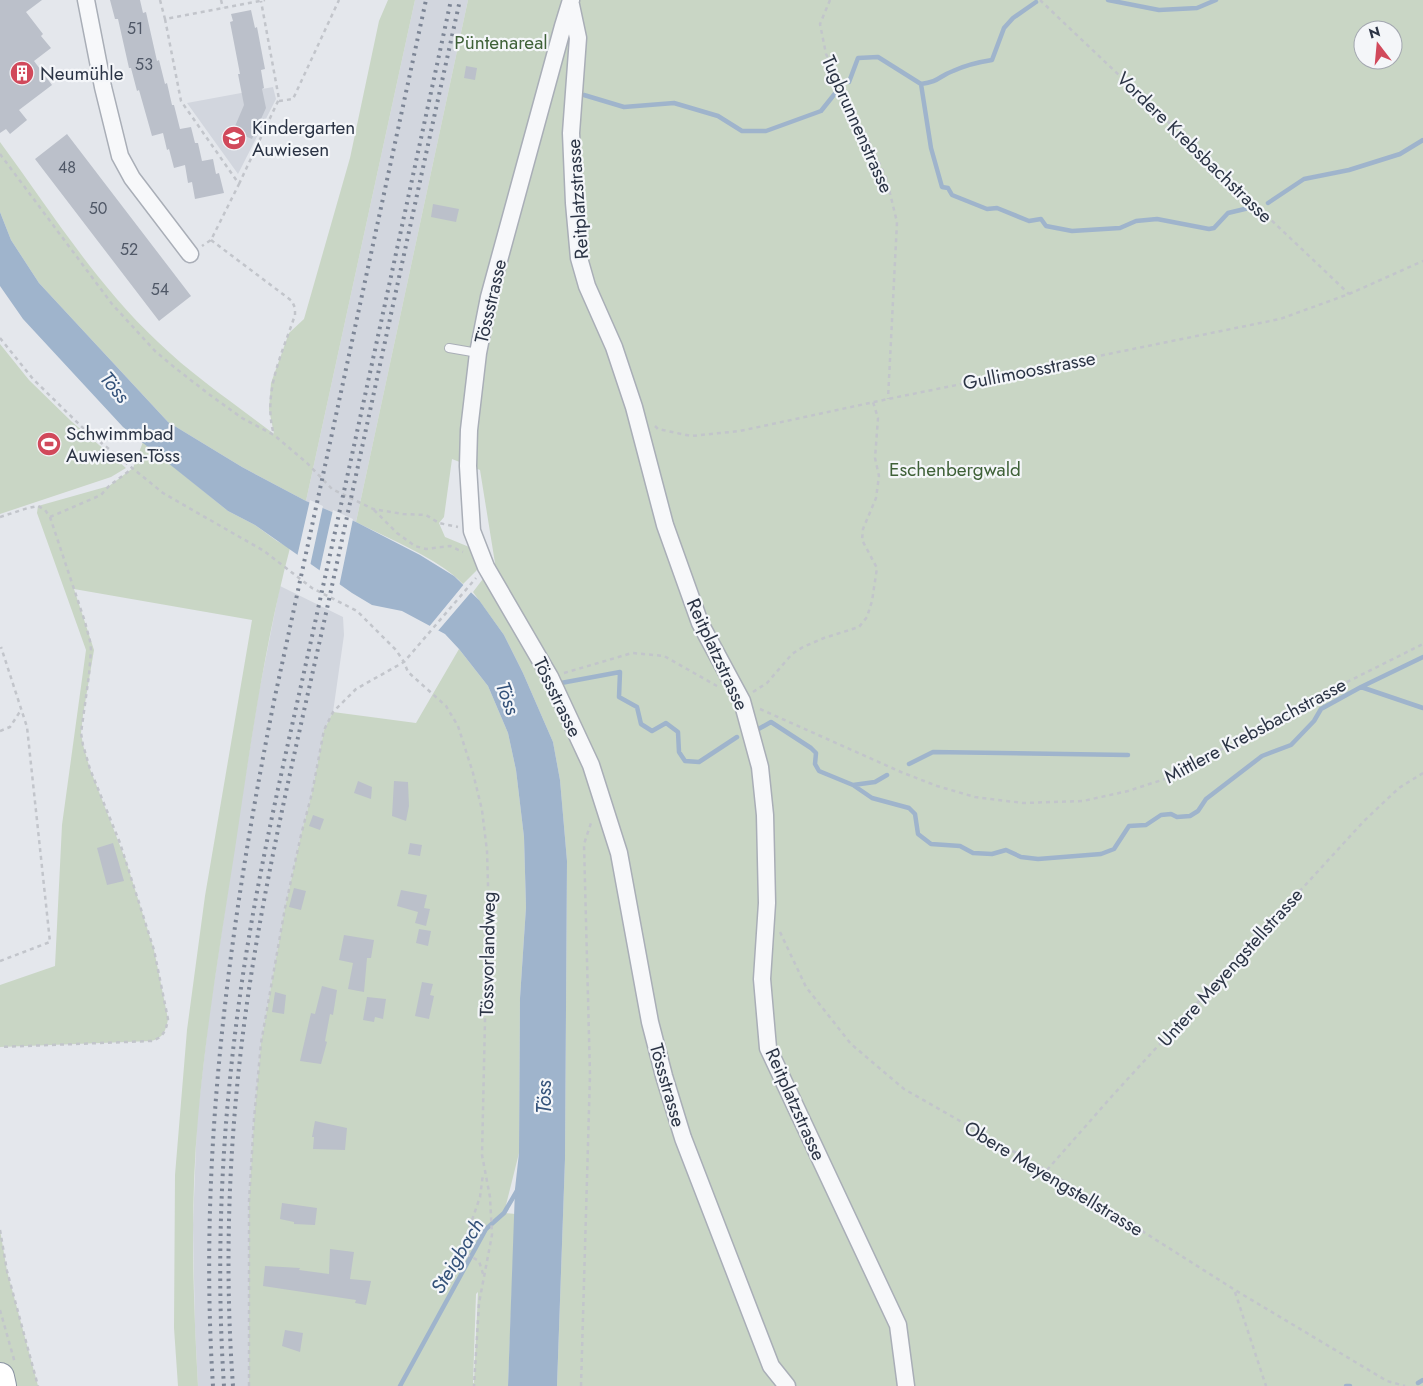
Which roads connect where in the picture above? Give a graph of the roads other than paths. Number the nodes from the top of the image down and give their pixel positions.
1 (86, 0) edge
2 (571, 1) edge
3 (190, 254) road end
4 (450, 348) dead end
5 (478, 352) junction
6 (786, 1386) edge
7 (906, 1386) edge

1 - 3 street
2 - 5 street, Tössstrasse
2 - 7 street, Reitplatzstrasse
4 - 5 lane
5 - 6 street, Tössstrasse

